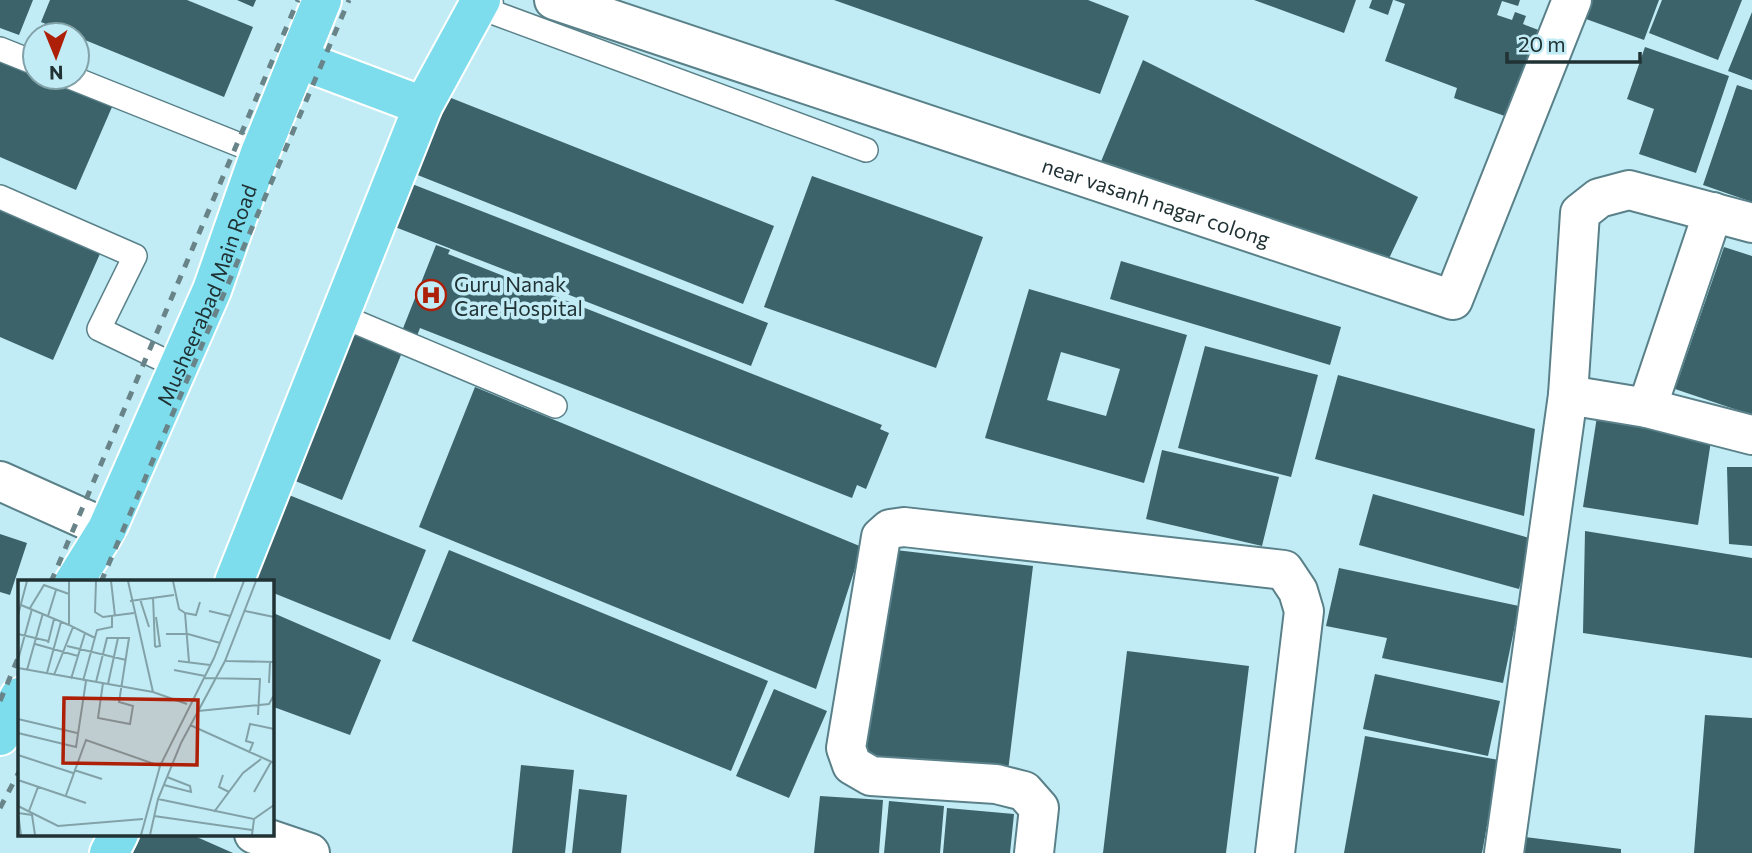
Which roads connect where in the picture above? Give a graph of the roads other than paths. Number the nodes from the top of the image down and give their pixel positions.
1 (321, 0) edge
2 (481, 0) edge
3 (491, 0) edge
4 (554, 0) edge
5 (1572, 0) edge
6 (0, 48) edge
7 (21, 57) edge
8 (298, 59) junction
9 (91, 85) edge
10 (423, 106) junction
11 (866, 150) dead end
12 (260, 153) junction
13 (0, 197) edge
14 (1713, 212) junction
15 (1752, 223) edge
16 (339, 315) junction
17 (178, 367) junction
18 (1568, 395) junction
19 (555, 406) dead end
20 (1647, 408) junction
21 (1752, 435) edge
22 (0, 481) edge
23 (107, 529) junction
24 (75, 580) edge
25 (235, 580) edge
26 (119, 836) edge
27 (260, 836) edge
28 (109, 853) edge
29 (310, 853) edge
30 (1034, 853) edge
31 (1275, 853) edge
32 (1504, 853) edge

1 - 8 main road, Musheerabad Main Road
2 - 10 main road
3 - 11 lane
4 - 5 street, near vasanh nagar colong
6 - 7 lane
8 - 10 main road
8 - 12 main road, Musheerabad Main Road
9 - 12 lane
10 - 16 main road
12 - 17 main road, Musheerabad Main Road
13 - 17 lane
14 - 15 street
14 - 18 street
14 - 20 street
16 - 19 lane
16 - 25 main road
17 - 23 main road, Musheerabad Main Road
18 - 20 street
18 - 32 street
20 - 21 street
22 - 23 street
23 - 24 main road, Musheerabad Main Road
26 - 28 main road
27 - 29 street
30 - 31 street

